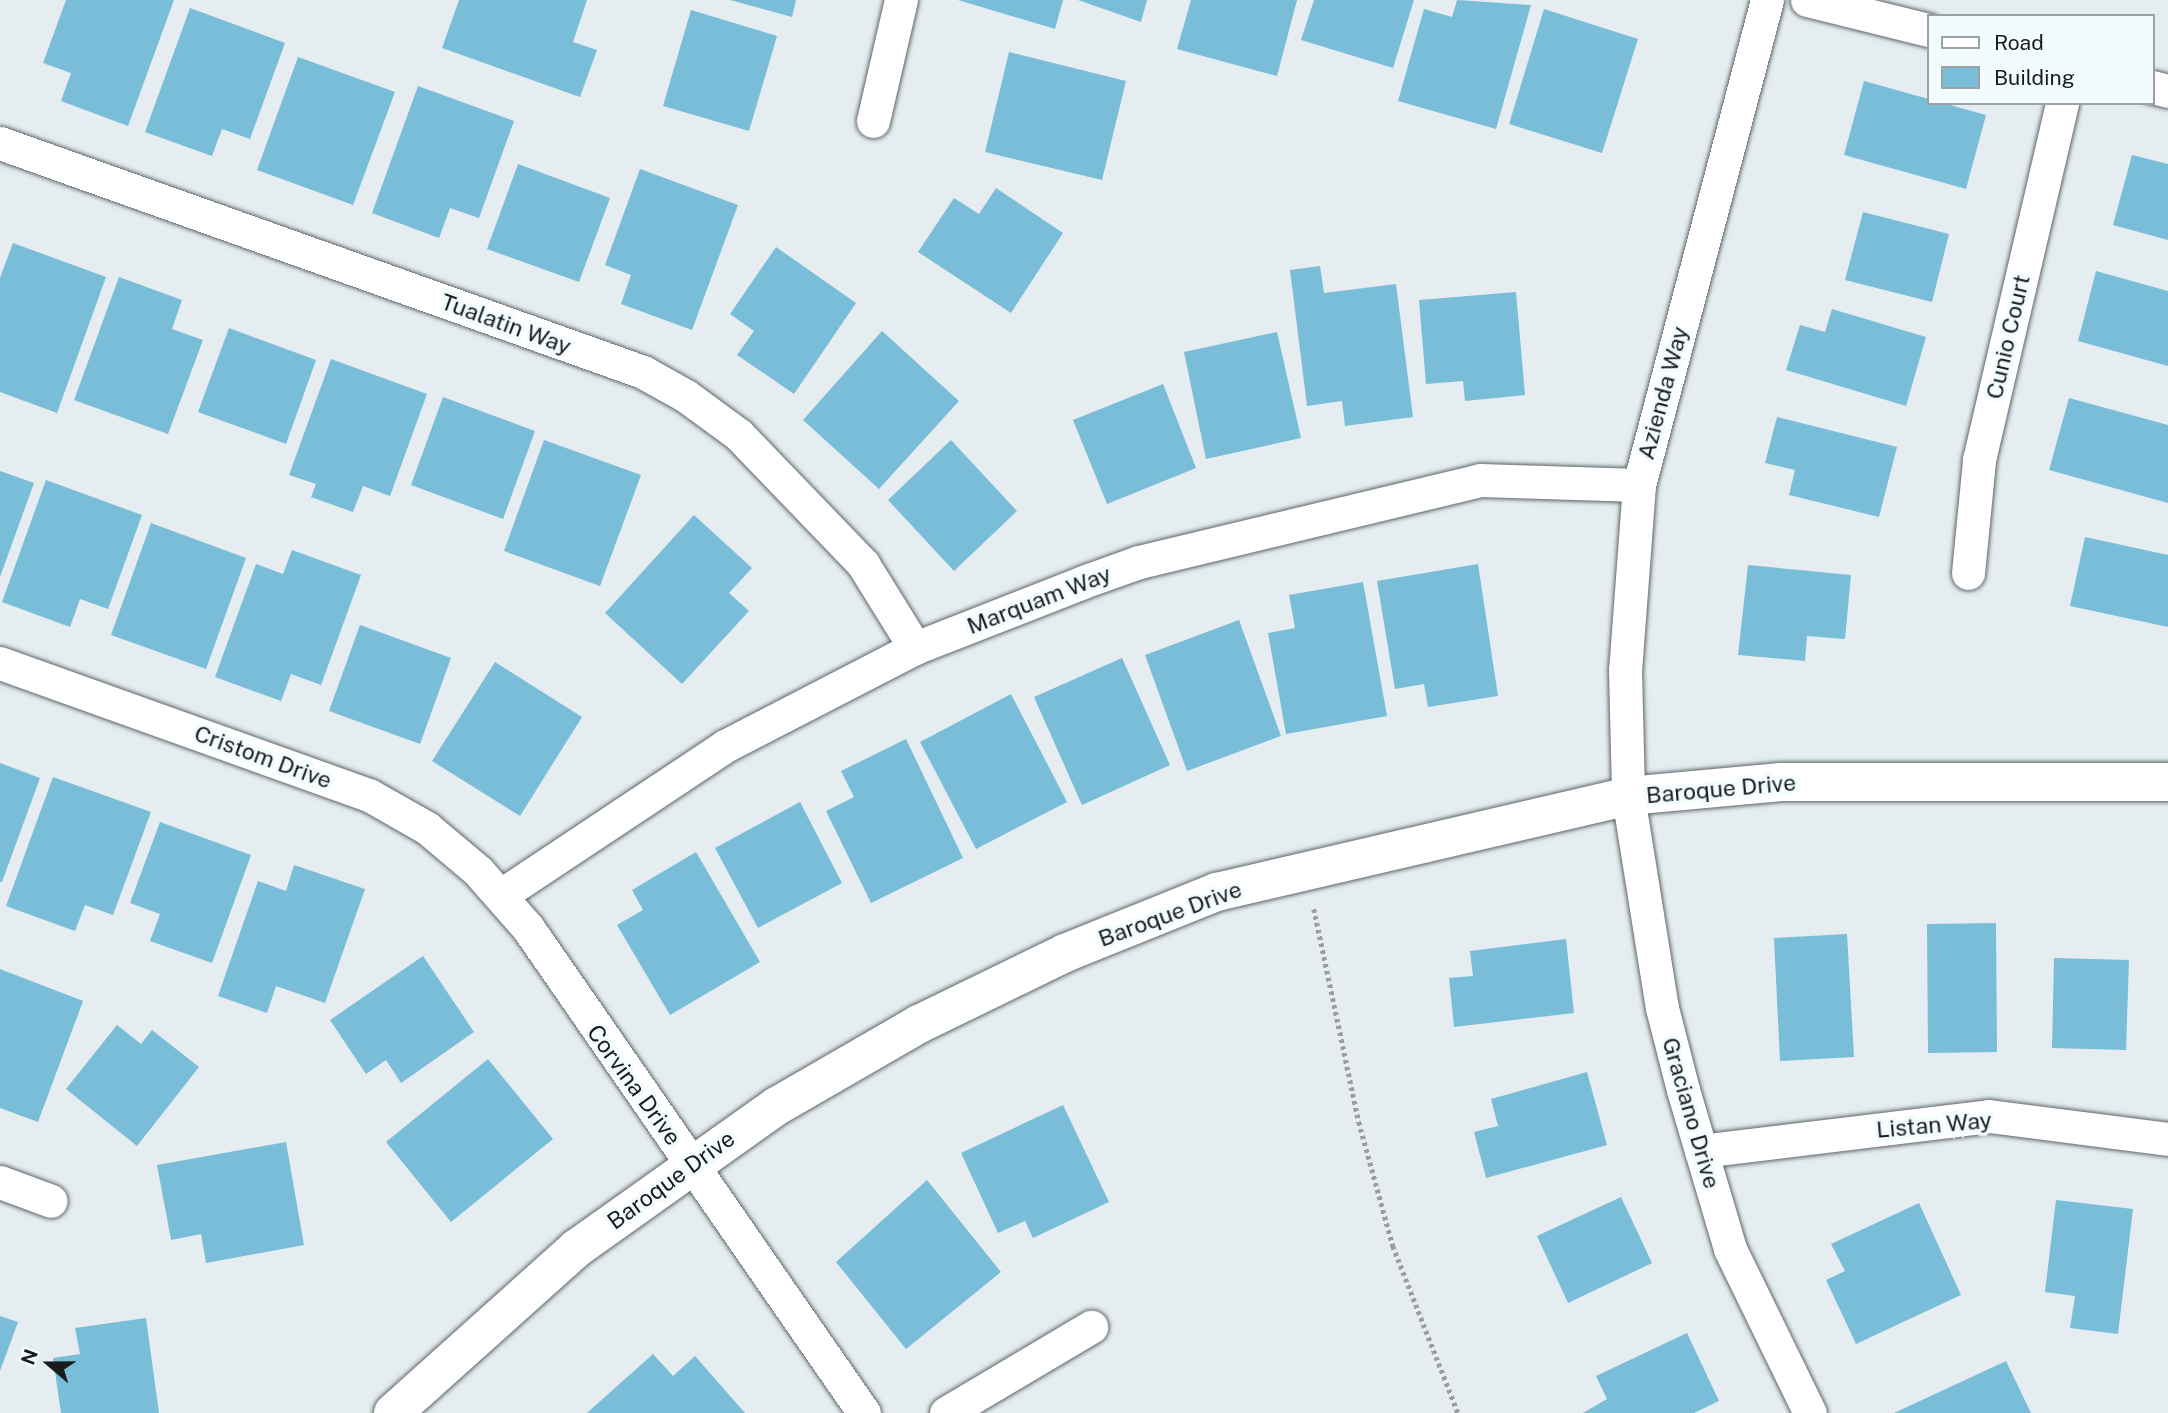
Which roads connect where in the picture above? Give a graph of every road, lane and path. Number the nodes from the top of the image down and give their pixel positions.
1 (901, 0) edge
2 (1767, 0) edge
3 (1807, 0) edge
4 (1926, 30) edge
5 (2062, 105) edge
6 (873, 121) dead end
7 (0, 143) edge
8 (1639, 485) junction
9 (1968, 573) dead end
10 (915, 648) junction
11 (0, 663) edge
12 (2168, 782) edge
13 (1629, 796) junction
14 (1307, 870) junction
15 (501, 895) junction
16 (2168, 1139) edge
17 (1701, 1151) junction
18 (690, 1163) junction
19 (0, 1182) edge
20 (51, 1201) dead end
21 (1091, 1327) dead end
22 (393, 1413) edge
23 (864, 1413) edge
24 (946, 1413) edge
25 (1458, 1413) edge
26 (1810, 1413) edge

1 - 6 street
2 - 8 street, Azienda Way
3 - 4 street
5 - 9 street, Cunio Court
7 - 10 street, Tualatin Way
8 - 10 street, Marquam Way
8 - 13 street, Azienda Way
10 - 15 street, Marquam Way
11 - 15 street, Cristom Drive
12 - 13 street, Baroque Drive
13 - 14 street, Baroque Drive
13 - 17 street, Graciano Drive
14 - 18 street, Baroque Drive
14 - 25 path
15 - 18 street, Corvina Drive
16 - 17 street, Listan Way
17 - 26 street, Graciano Drive
18 - 22 street, Baroque Drive
18 - 23 street, Corvina Drive
19 - 20 street
21 - 24 street

